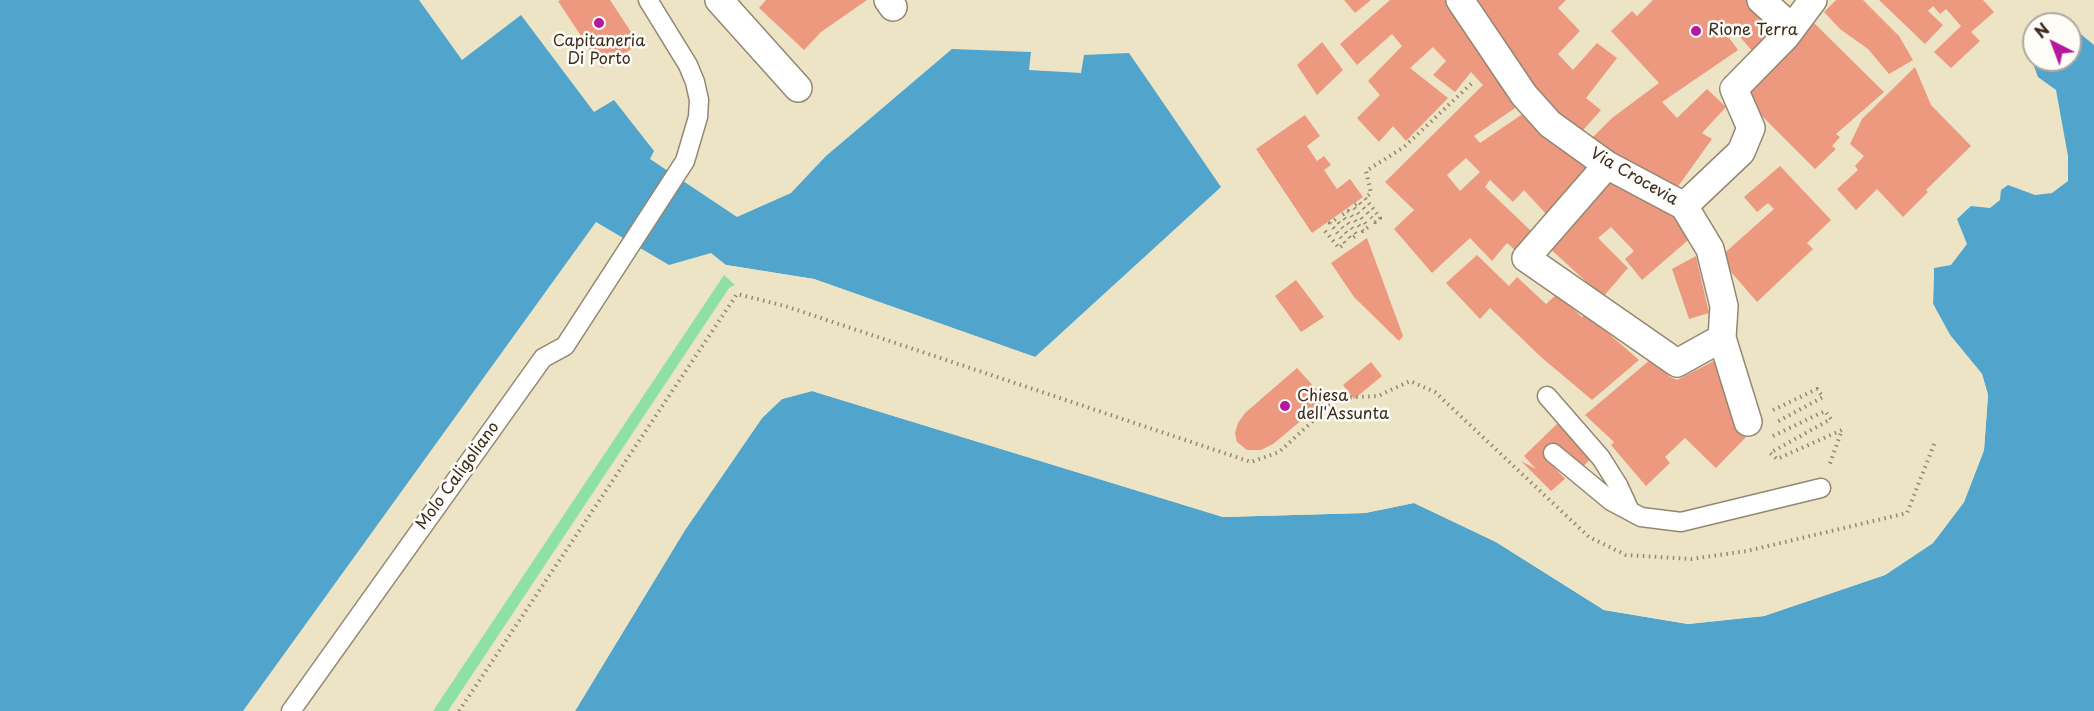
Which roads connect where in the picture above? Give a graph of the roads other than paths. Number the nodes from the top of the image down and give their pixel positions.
1 (648, 0) edge
2 (1460, 0) edge
3 (1761, 0) edge
4 (1813, 0) edge
5 (730, 4) edge
6 (1792, 28) junction
7 (798, 88) dead end
8 (1607, 165) junction
9 (1684, 206) junction
10 (1722, 338) junction
11 (1547, 396) dead end
12 (1761, 429) road end
13 (1553, 453) dead end
14 (1821, 488) road end
15 (1630, 511) junction
16 (291, 711) edge

1 - 16 lane, Molo Caligoliano
2 - 8 street, Via Crocevia
3 - 6 street
4 - 6 street, Via Crocevia
5 - 7 street
6 - 9 street, Via Crocevia
8 - 9 street, Via Crocevia
8 - 10 street
9 - 10 street
10 - 12 street
11 - 15 lane
13 - 15 lane
14 - 15 lane

